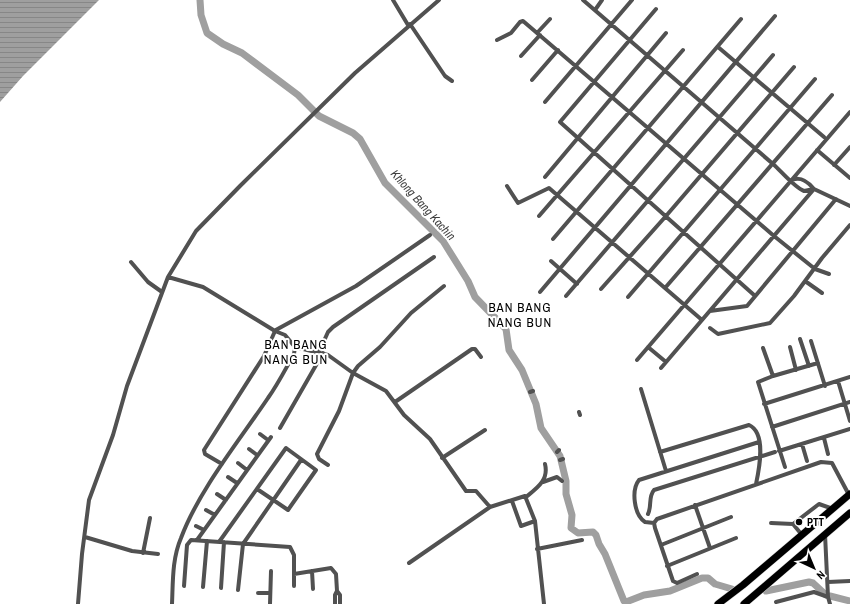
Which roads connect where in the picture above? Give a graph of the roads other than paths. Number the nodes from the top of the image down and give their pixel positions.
1 (393, 0) edge
2 (583, 0) edge
3 (602, 0) edge
4 (632, 0) edge
5 (436, 1) edge
6 (656, 9) dead end
7 (595, 10) junction
8 (775, 16) dead end
9 (550, 19) dead end
10 (741, 19) dead end
11 (611, 24) junction
12 (409, 25) junction
13 (666, 33) dead end
14 (538, 34) junction
15 (629, 39) junction
16 (497, 40) dead end
17 (718, 47) junction
18 (558, 50) junction
19 (683, 50) dead end
20 (774, 54) dead end
21 (647, 55) junction
22 (521, 56) dead end
23 (736, 63) junction
24 (576, 66) junction
25 (794, 67) dead end
26 (666, 71) junction
27 (754, 78) junction
28 (815, 79) dead end
29 (532, 80) dead end
30 (452, 81) dead end
31 (594, 81) junction
32 (684, 86) junction
33 (771, 93) junction
34 (832, 95) dead end
35 (612, 96) junction
36 (545, 102) dead end
37 (702, 102) junction
38 (789, 109) junction
39 (630, 112) junction
40 (850, 112) edge
41 (720, 117) junction
42 (807, 124) junction
43 (649, 128) junction
44 (738, 133) junction
45 (577, 137) junction
46 (824, 137) dead end
47 (667, 143) junction
48 (850, 146) edge
49 (755, 148) junction
50 (818, 150) junction
51 (595, 153) junction
52 (685, 158) junction
53 (773, 164) junction
54 (834, 165) junction
55 (613, 169) junction
56 (702, 174) junction
57 (545, 177) dead end
58 (850, 178) edge
59 (791, 180) junction
60 (631, 185) junction
61 (507, 186) dead end
62 (814, 188) junction
63 (721, 189) junction
64 (557, 195) junction
65 (836, 198) junction
66 (648, 200) junction
67 (739, 205) junction
68 (850, 206) edge
69 (577, 212) junction
70 (539, 216) dead end
71 (666, 216) junction
72 (756, 221) junction
73 (850, 225) edge
74 (595, 228) junction
75 (684, 232) junction
76 (430, 234) dead end
77 (774, 236) junction
78 (553, 239) dead end
79 (612, 243) junction
80 (701, 248) junction
81 (793, 251) junction
82 (434, 257) dead end
83 (629, 257) junction
84 (551, 261) dead end
85 (131, 262) dead end
86 (719, 264) junction
87 (560, 269) junction
88 (815, 269) junction
89 (648, 274) junction
90 (830, 274) dead end
91 (168, 277) junction
92 (737, 280) junction
93 (805, 281) junction
94 (577, 284) junction
95 (444, 286) dead end
96 (665, 288) junction
97 (601, 289) dead end
98 (162, 292) junction
99 (540, 292) dead end
100 (822, 293) dead end
101 (566, 296) dead end
102 (754, 296) junction
103 (628, 297) dead end
104 (684, 305) junction
105 (710, 311) junction
106 (702, 320) junction
107 (710, 328) dead end
108 (275, 331) junction
109 (800, 338) dead end
110 (811, 341) dead end
111 (295, 347) junction
112 (648, 347) junction
113 (790, 347) dead end
114 (763, 348) dead end
115 (321, 352) junction
116 (481, 357) dead end
117 (637, 360) dead end
118 (666, 362) junction
119 (818, 363) junction
120 (808, 366) junction
121 (661, 368) dead end
122 (796, 370) junction
123 (354, 373) junction
124 (773, 376) junction
125 (850, 377) edge
126 (838, 381) junction
127 (825, 386) junction
128 (641, 389) dead end
129 (395, 402) junction
130 (850, 402) edge
131 (844, 403) junction
132 (764, 404) junction
133 (850, 421) edge
134 (772, 427) junction
135 (280, 428) dead end
136 (850, 429) edge
137 (485, 430) dead end
138 (260, 434) dead end
139 (824, 438) junction
140 (759, 442) junction
141 (802, 444) junction
142 (249, 449) dead end
143 (660, 452) junction
144 (777, 452) junction
145 (828, 454) dead end
146 (258, 455) junction
147 (762, 457) junction
148 (442, 458) junction
149 (301, 460) junction
150 (807, 461) dead end
151 (238, 463) dead end
152 (222, 464) junction
153 (545, 464) dead end
154 (328, 465) dead end
155 (784, 467) dead end
156 (247, 470) junction
157 (666, 471) junction
158 (228, 477) dead end
159 (562, 481) dead end
160 (541, 483) junction
161 (237, 484) junction
162 (756, 484) junction
163 (257, 488) junction
164 (217, 494) dead end
165 (849, 495) edge
166 (526, 497) junction
167 (226, 500) junction
168 (273, 500) junction
169 (512, 502) junction
170 (695, 505) junction
171 (490, 507) junction
172 (833, 509) junction
173 (206, 510) dead end
174 (850, 513) edge
175 (648, 514) dead end
176 (215, 515) junction
177 (731, 516) dead end
178 (150, 518) dead end
179 (535, 521) junction
180 (654, 523) junction
181 (770, 524) dead end
182 (793, 524) junction
183 (196, 526) dead end
184 (703, 528) junction
185 (204, 530) junction
186 (825, 534) junction
187 (802, 535) junction
188 (85, 537) junction
189 (736, 538) dead end
190 (197, 540) junction
191 (582, 540) dead end
192 (207, 541) junction
193 (219, 542) junction
194 (224, 542) junction
195 (243, 544) junction
196 (661, 545) junction
197 (710, 548) junction
198 (537, 549) junction
199 (143, 553) junction
200 (158, 554) dead end
201 (408, 563) dead end
202 (667, 566) junction
203 (271, 570) dead end
204 (312, 571) junction
205 (294, 574) junction
206 (697, 574) dead end
207 (850, 581) edge
208 (828, 582) junction
209 (184, 586) dead end
210 (294, 586) dead end
211 (202, 587) dead end
212 (221, 588) dead end
213 (313, 589) dead end
214 (238, 590) dead end
215 (337, 591) junction
216 (258, 593) dead end
217 (270, 593) junction
218 (828, 597) junction
219 (776, 602) dead end
220 (78, 604) edge
221 (172, 604) edge
222 (270, 604) edge
223 (335, 604) edge
224 (340, 604) edge
225 (544, 604) edge
226 (718, 604) edge
227 (744, 604) edge
228 (830, 604) edge

1 - 12 street
2 - 7 street
3 - 7 street
4 - 11 street
5 - 12 street
6 - 15 street
7 - 11 street
8 - 23 street
9 - 14 street
10 - 17 street
11 - 15 street
11 - 24 street
12 - 30 street
12 - 91 street
13 - 21 street
14 - 16 street
14 - 18 street
14 - 22 street
15 - 21 street
15 - 31 street
17 - 23 street
17 - 32 street
18 - 24 street
18 - 29 street
19 - 26 street
20 - 27 street
21 - 26 street
21 - 35 street
23 - 27 street
23 - 37 street
24 - 31 street
24 - 36 street
25 - 33 street
26 - 32 street
26 - 39 street
27 - 33 street
27 - 41 street
28 - 38 street
31 - 35 street
31 - 45 street
32 - 37 street
32 - 43 street
33 - 38 street
33 - 44 street
34 - 42 street
35 - 39 street
35 - 45 street
37 - 41 street
37 - 47 street
38 - 42 street
38 - 49 street
39 - 43 street
39 - 51 street
40 - 50 street
41 - 44 street
41 - 52 street
42 - 46 street
42 - 53 street
43 - 47 street
43 - 55 street
44 - 49 street
44 - 56 street
45 - 51 street
45 - 57 street
47 - 52 street
47 - 60 street
48 - 54 street
49 - 53 street
49 - 63 street
50 - 54 street
50 - 59 street
51 - 55 street
51 - 64 street
52 - 56 street
52 - 66 street
53 - 59 street
53 - 67 street
54 - 58 street
55 - 60 street
55 - 69 street
56 - 63 street
56 - 71 street
59 - 62 street
59 - 62 street
59 - 72 street
60 - 66 street
60 - 74 street
61 - 64 street
62 - 65 street
62 - 77 street
63 - 67 street
63 - 75 street
64 - 69 street
64 - 70 street
65 - 68 street
65 - 81 street
66 - 71 street
66 - 79 street
67 - 72 street
67 - 80 street
69 - 74 street
69 - 78 street
71 - 75 street
71 - 83 street
72 - 77 street
72 - 86 street
73 - 88 street
74 - 79 street
74 - 87 street
75 - 80 street
75 - 89 street
76 - 108 street
77 - 81 street
77 - 92 street
79 - 83 street
79 - 94 street
80 - 86 street
80 - 96 street
81 - 88 street
81 - 102 street
82 - 115 street
83 - 89 street
83 - 97 street
84 - 87 street
85 - 98 street
86 - 92 street
86 - 104 street
87 - 94 street
87 - 99 street
88 - 90 street
88 - 93 street
89 - 96 street
89 - 103 street
91 - 98 street
91 - 108 street
92 - 102 street
92 - 105 street
93 - 100 street
93 - 107 street
94 - 101 street
95 - 123 street
96 - 104 street
98 - 188 street
102 - 105 street
104 - 106 street
104 - 112 street
105 - 106 street
106 - 118 street
108 - 111 street
108 - 152 street
109 - 120 street
110 - 119 street
111 - 115 street
111 - 152 street
112 - 117 street
112 - 118 street
113 - 122 street
114 - 124 street
115 - 123 street
115 - 135 street
116 - 129 street
118 - 121 street
119 - 120 street
119 - 127 street
120 - 122 street
122 - 124 street
123 - 129 street
123 - 154 street
124 - 132 street
125 - 126 street
126 - 127 street
126 - 131 street
127 - 132 street
128 - 143 street
129 - 148 street
130 - 131 street
131 - 133 street
131 - 134 street
132 - 134 street
134 - 144 street
136 - 139 street
137 - 148 street
138 - 146 street
139 - 141 street
139 - 145 street
140 - 143 street
140 - 147 street
140 - 157 street
141 - 144 street
141 - 150 street
142 - 146 street
143 - 157 street
144 - 147 street
144 - 155 street
146 - 156 street
147 - 162 street
147 - 175 street
148 - 171 street
149 - 163 street
149 - 168 street
149 - 168 street
151 - 156 street
152 - 221 street
153 - 160 street
156 - 161 street
157 - 180 street
158 - 161 street
159 - 160 street
160 - 166 street
161 - 167 street
162 - 165 street
162 - 170 street
163 - 168 street
163 - 193 street
164 - 167 street
165 - 172 main road
166 - 169 street
166 - 179 street
167 - 176 street
168 - 195 street
169 - 171 street
169 - 179 street
170 - 180 street
170 - 184 street
171 - 201 street
172 - 182 street
172 - 187 main road
173 - 176 street
174 - 186 main road
176 - 185 street
177 - 184 street
178 - 199 street
179 - 198 street
180 - 196 street
181 - 182 street
182 - 187 street
183 - 185 street
184 - 196 street
184 - 197 street
185 - 190 street
186 - 208 street
186 - 227 main road
187 - 226 main road
188 - 199 street
188 - 220 street
189 - 197 street
190 - 192 street
190 - 209 street
191 - 198 street
192 - 193 street
192 - 211 street
193 - 194 street
194 - 195 street
194 - 212 street
195 - 205 street
195 - 214 street
196 - 202 street
197 - 202 street
198 - 225 street
199 - 200 street
202 - 206 street
203 - 217 street
204 - 205 street
204 - 213 street
204 - 215 street
205 - 210 street
207 - 208 street
208 - 218 street
215 - 223 street
215 - 224 street
216 - 217 street
217 - 222 street
218 - 219 street
218 - 228 street

